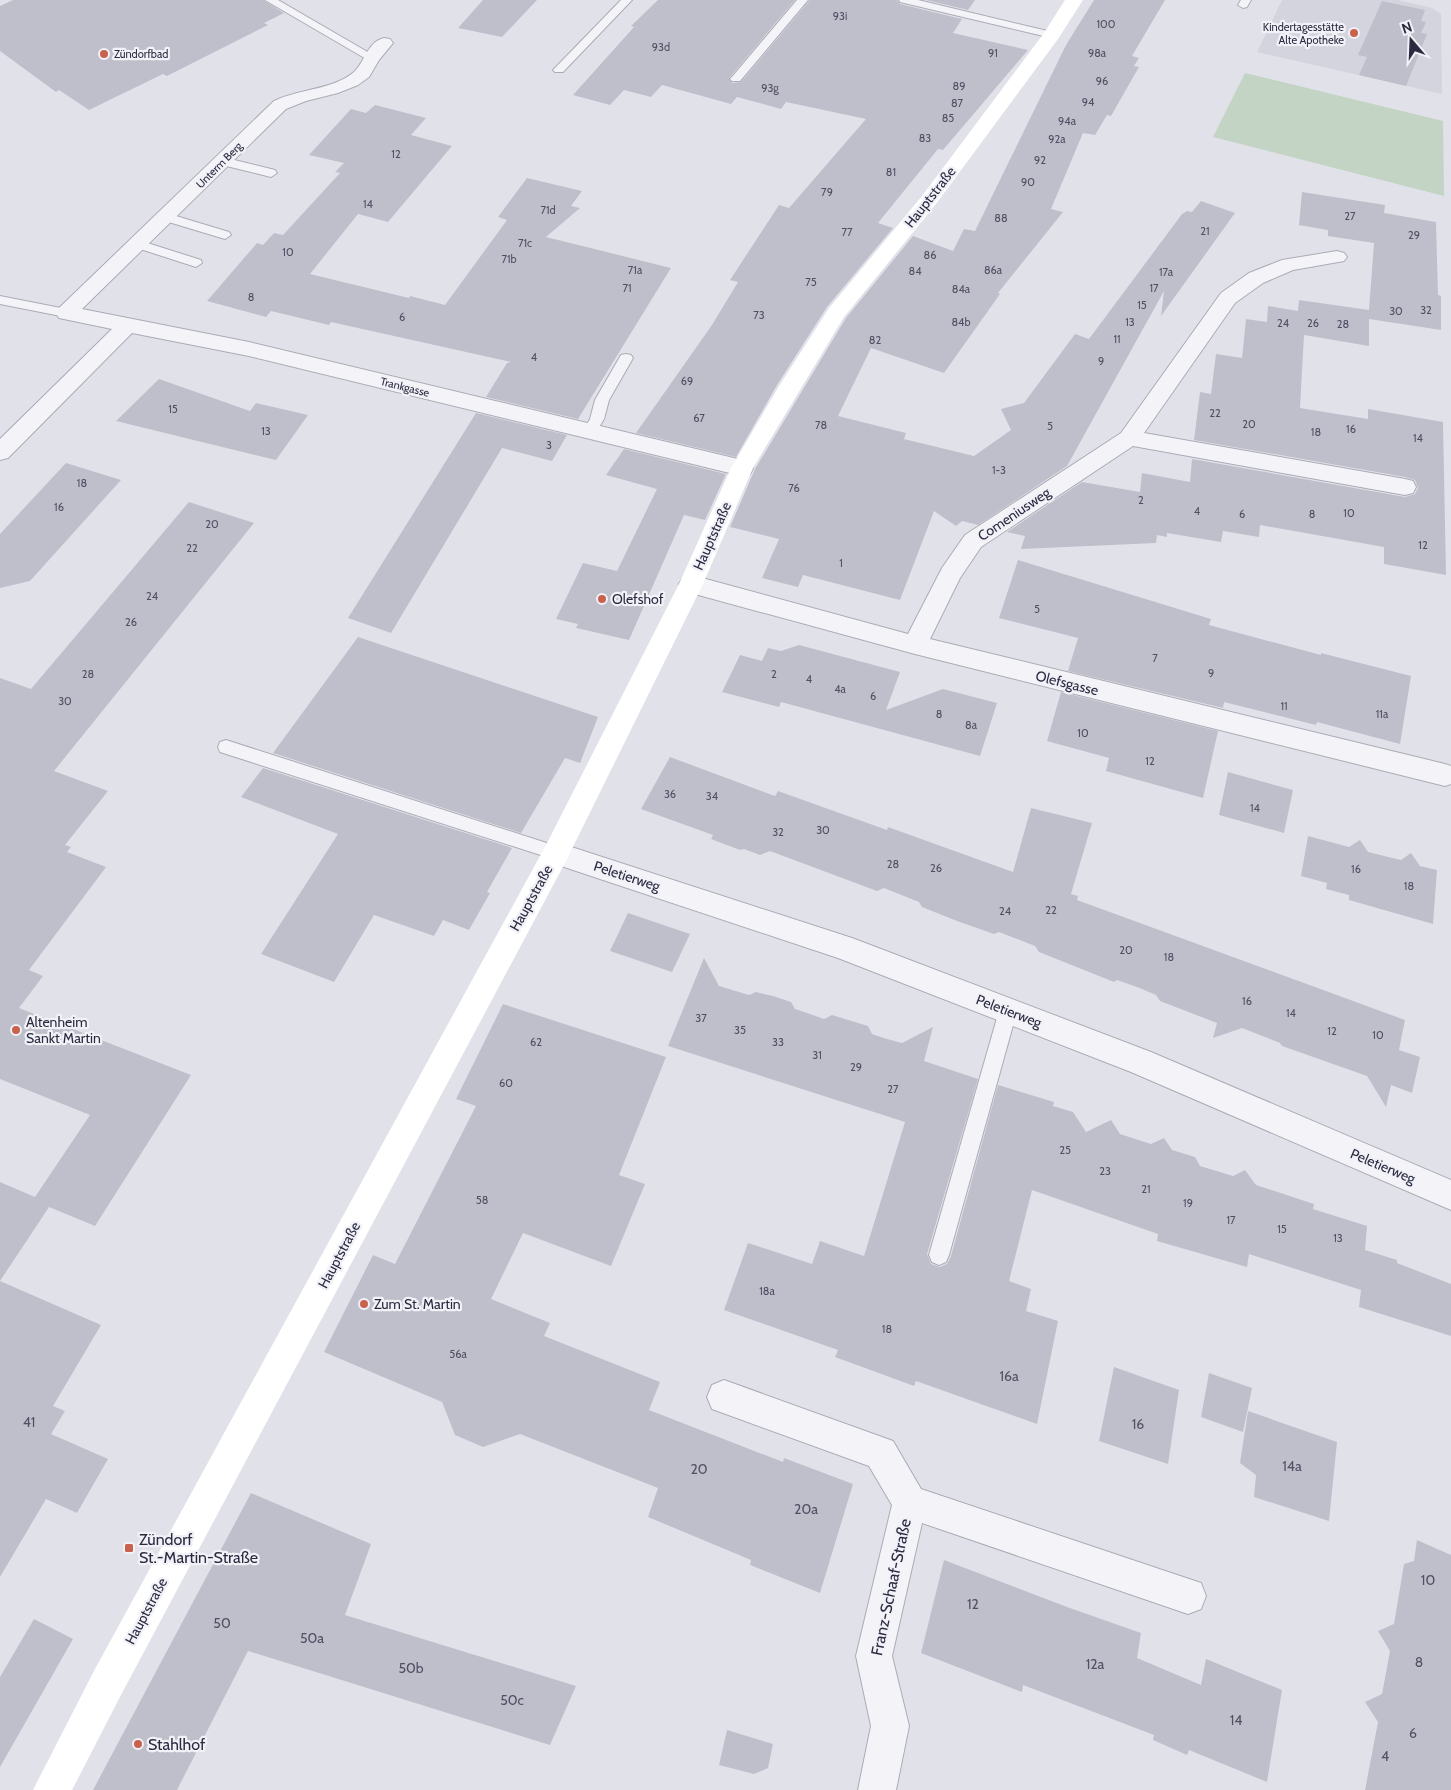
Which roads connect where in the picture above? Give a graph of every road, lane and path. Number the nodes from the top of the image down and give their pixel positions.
1 (270, 0) edge
2 (626, 0) edge
3 (803, 0) edge
4 (904, 0) edge
5 (1074, 0) edge
6 (1052, 35) junction
7 (384, 43) dead end
8 (372, 58) junction
9 (559, 70) dead end
10 (736, 79) dead end
11 (222, 162) junction
12 (271, 173) dead end
13 (166, 217) junction
14 (224, 235) dead end
15 (138, 244) junction
16 (1337, 257) dead end
17 (196, 263) dead end
18 (0, 300) edge
19 (66, 313) junction
20 (129, 324) junction
21 (626, 358) dead end
22 (590, 431) junction
23 (1129, 438) junction
24 (0, 452) edge
25 (742, 468) junction
26 (1405, 487) dead end
27 (691, 584) junction
28 (916, 645) junction
29 (226, 747) dead end
30 (1445, 776) dead end
31 (556, 853) junction
32 (1008, 1011) junction
33 (1451, 1196) edge
34 (939, 1255) dead end
35 (724, 1397) dead end
36 (910, 1502) junction
37 (1188, 1596) dead end
38 (52, 1790) edge
39 (877, 1790) edge

1 - 8 lane
2 - 9 lane
3 - 10 lane
4 - 6 lane
5 - 6 main road, Hauptstraße
6 - 25 main road, Hauptstraße
7 - 8 street, Unterm Berg
8 - 11 street, Unterm Berg
11 - 12 lane
11 - 13 street, Unterm Berg
13 - 14 lane
13 - 15 street, Unterm Berg
15 - 17 lane
15 - 19 street, Unterm Berg
16 - 23 street, Comeniusweg
18 - 19 lane
19 - 20 street, Trankgasse
20 - 22 street, Trankgasse
20 - 24 street
21 - 22 lane
22 - 25 street, Trankgasse
23 - 26 street
23 - 28 street, Comeniusweg
25 - 27 main road, Hauptstraße
27 - 28 street, Olefsgasse
27 - 31 main road, Hauptstraße
28 - 30 street, Olefsgasse
29 - 31 lane
31 - 32 street, Peletierweg
31 - 38 main road, Hauptstraße
32 - 33 street, Peletierweg
32 - 34 lane
35 - 36 street, Franz-Schaaf-Straße
36 - 37 street, Franz-Schaaf-Straße
36 - 39 street, Franz-Schaaf-Straße

